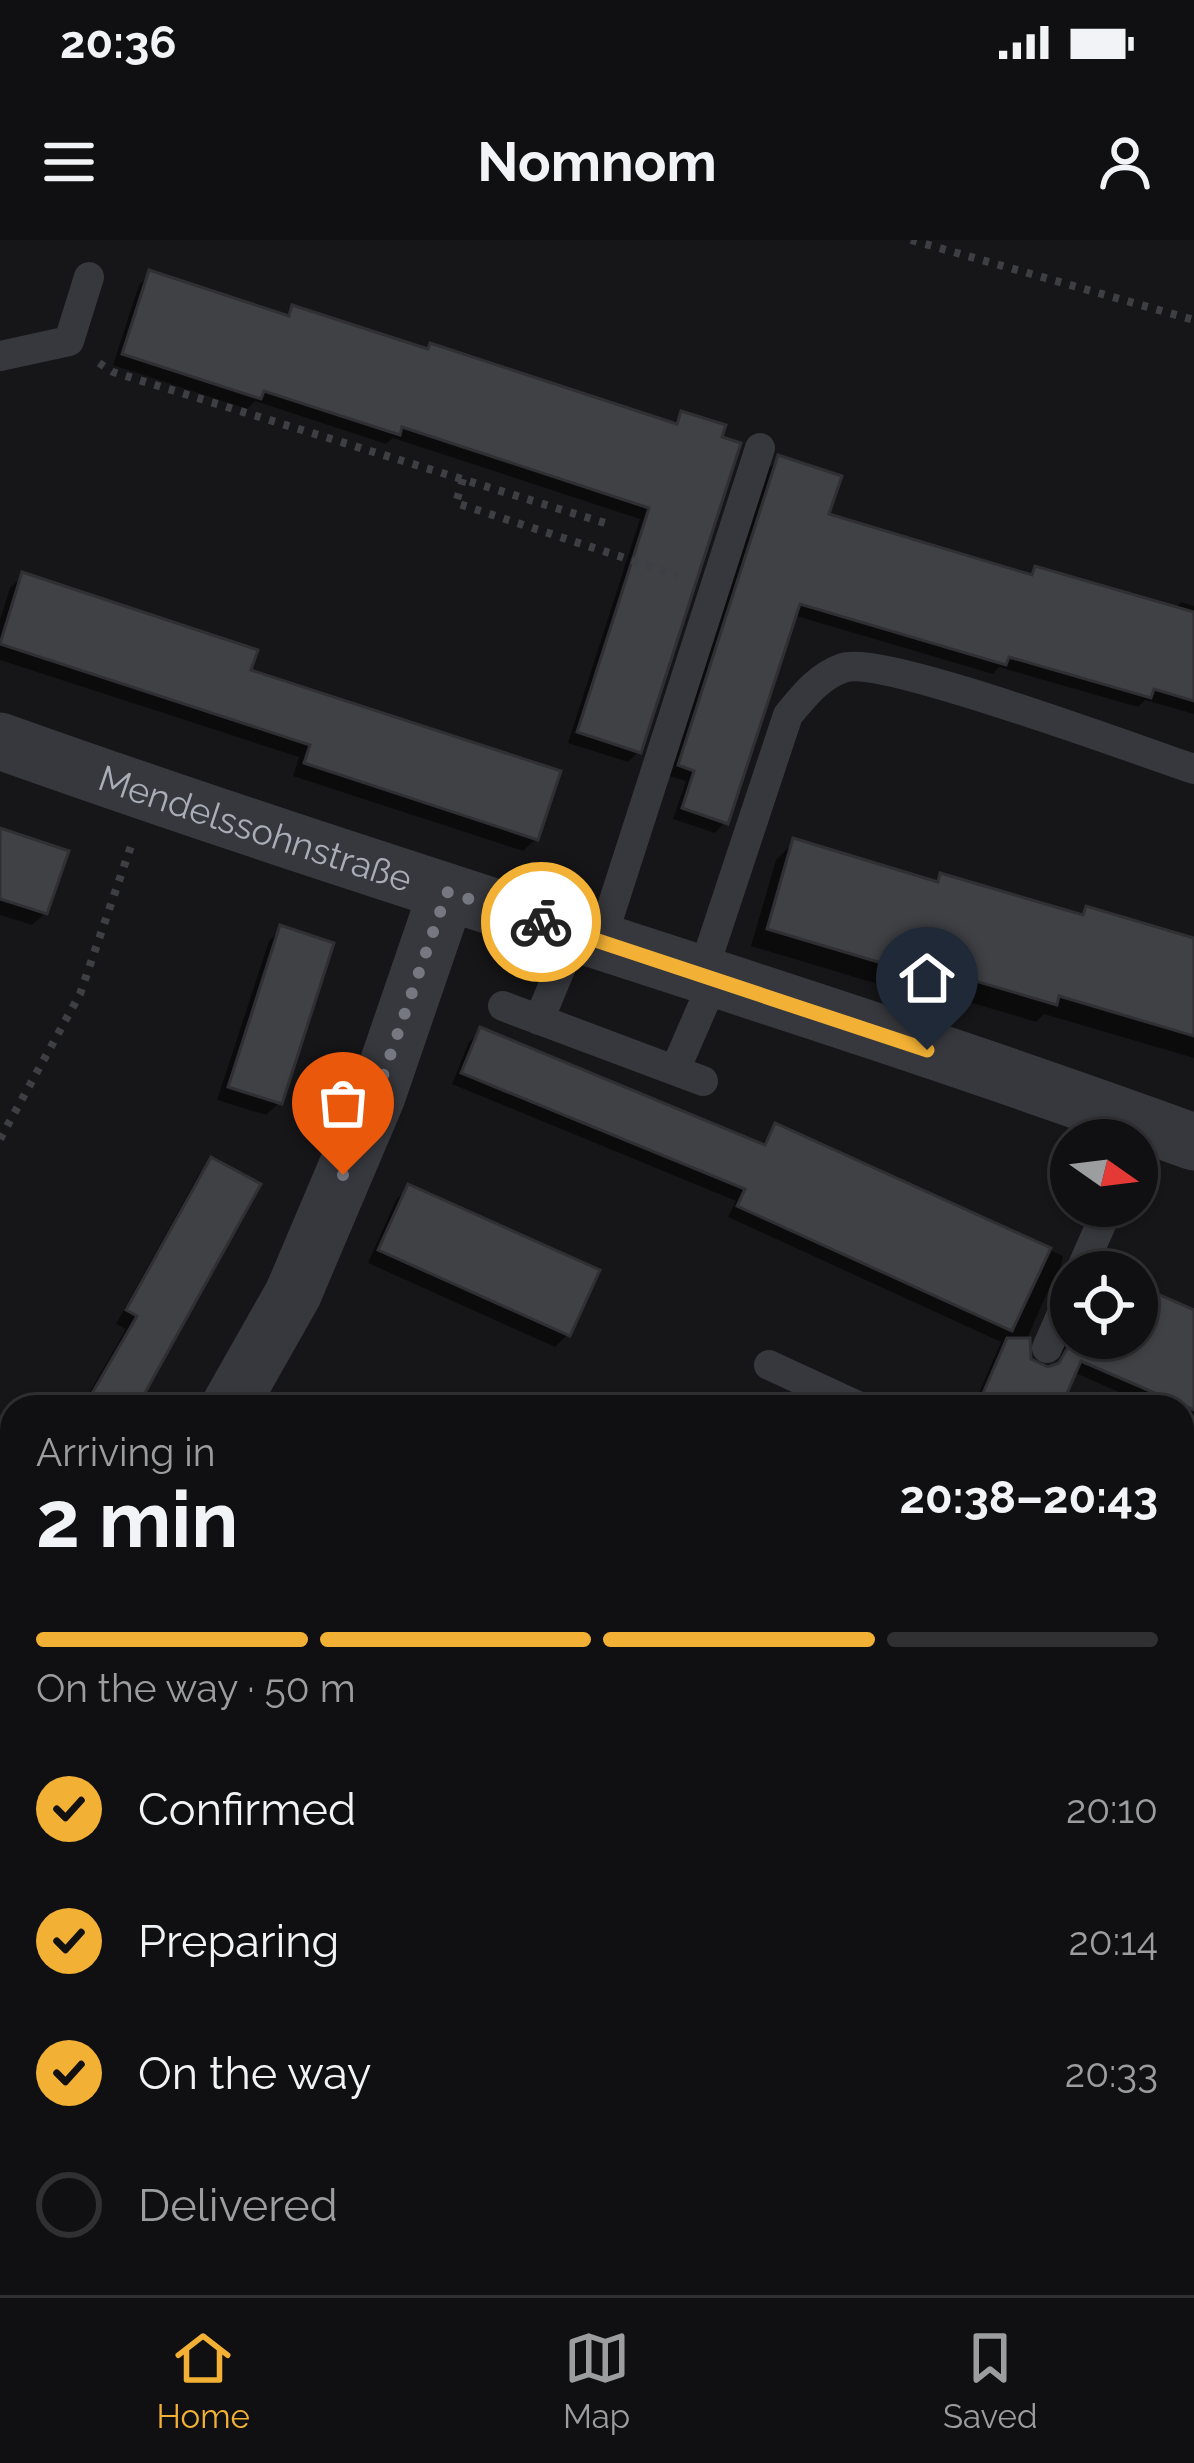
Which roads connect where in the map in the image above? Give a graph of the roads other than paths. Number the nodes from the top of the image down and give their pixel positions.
1 (89, 277) dead end
2 (0, 356) edge
3 (760, 448) dead end
4 (0, 741) edge
5 (1194, 769) edge
6 (447, 892) junction
7 (588, 937) junction
8 (709, 976) junction
9 (503, 1006) dead end
10 (539, 1020) junction
11 (1104, 1119) edge
12 (1158, 1135) edge
13 (1194, 1142) edge
14 (1050, 1341) edge
15 (1047, 1348) dead end
16 (769, 1365) dead end
17 (236, 1395) edge
18 (834, 1395) edge

1 - 2 lane
3 - 7 lane
4 - 6 street, Mendelssohnstraße
5 - 8 lane
6 - 7 street, Mendelssohnstraße
6 - 17 street
7 - 8 street, Mendelssohnstraße
7 - 10 lane
8 - 10 lane
8 - 11 street, Mendelssohnstraße
9 - 10 lane
12 - 13 street, Mendelssohnstraße
14 - 15 lane
16 - 18 lane

